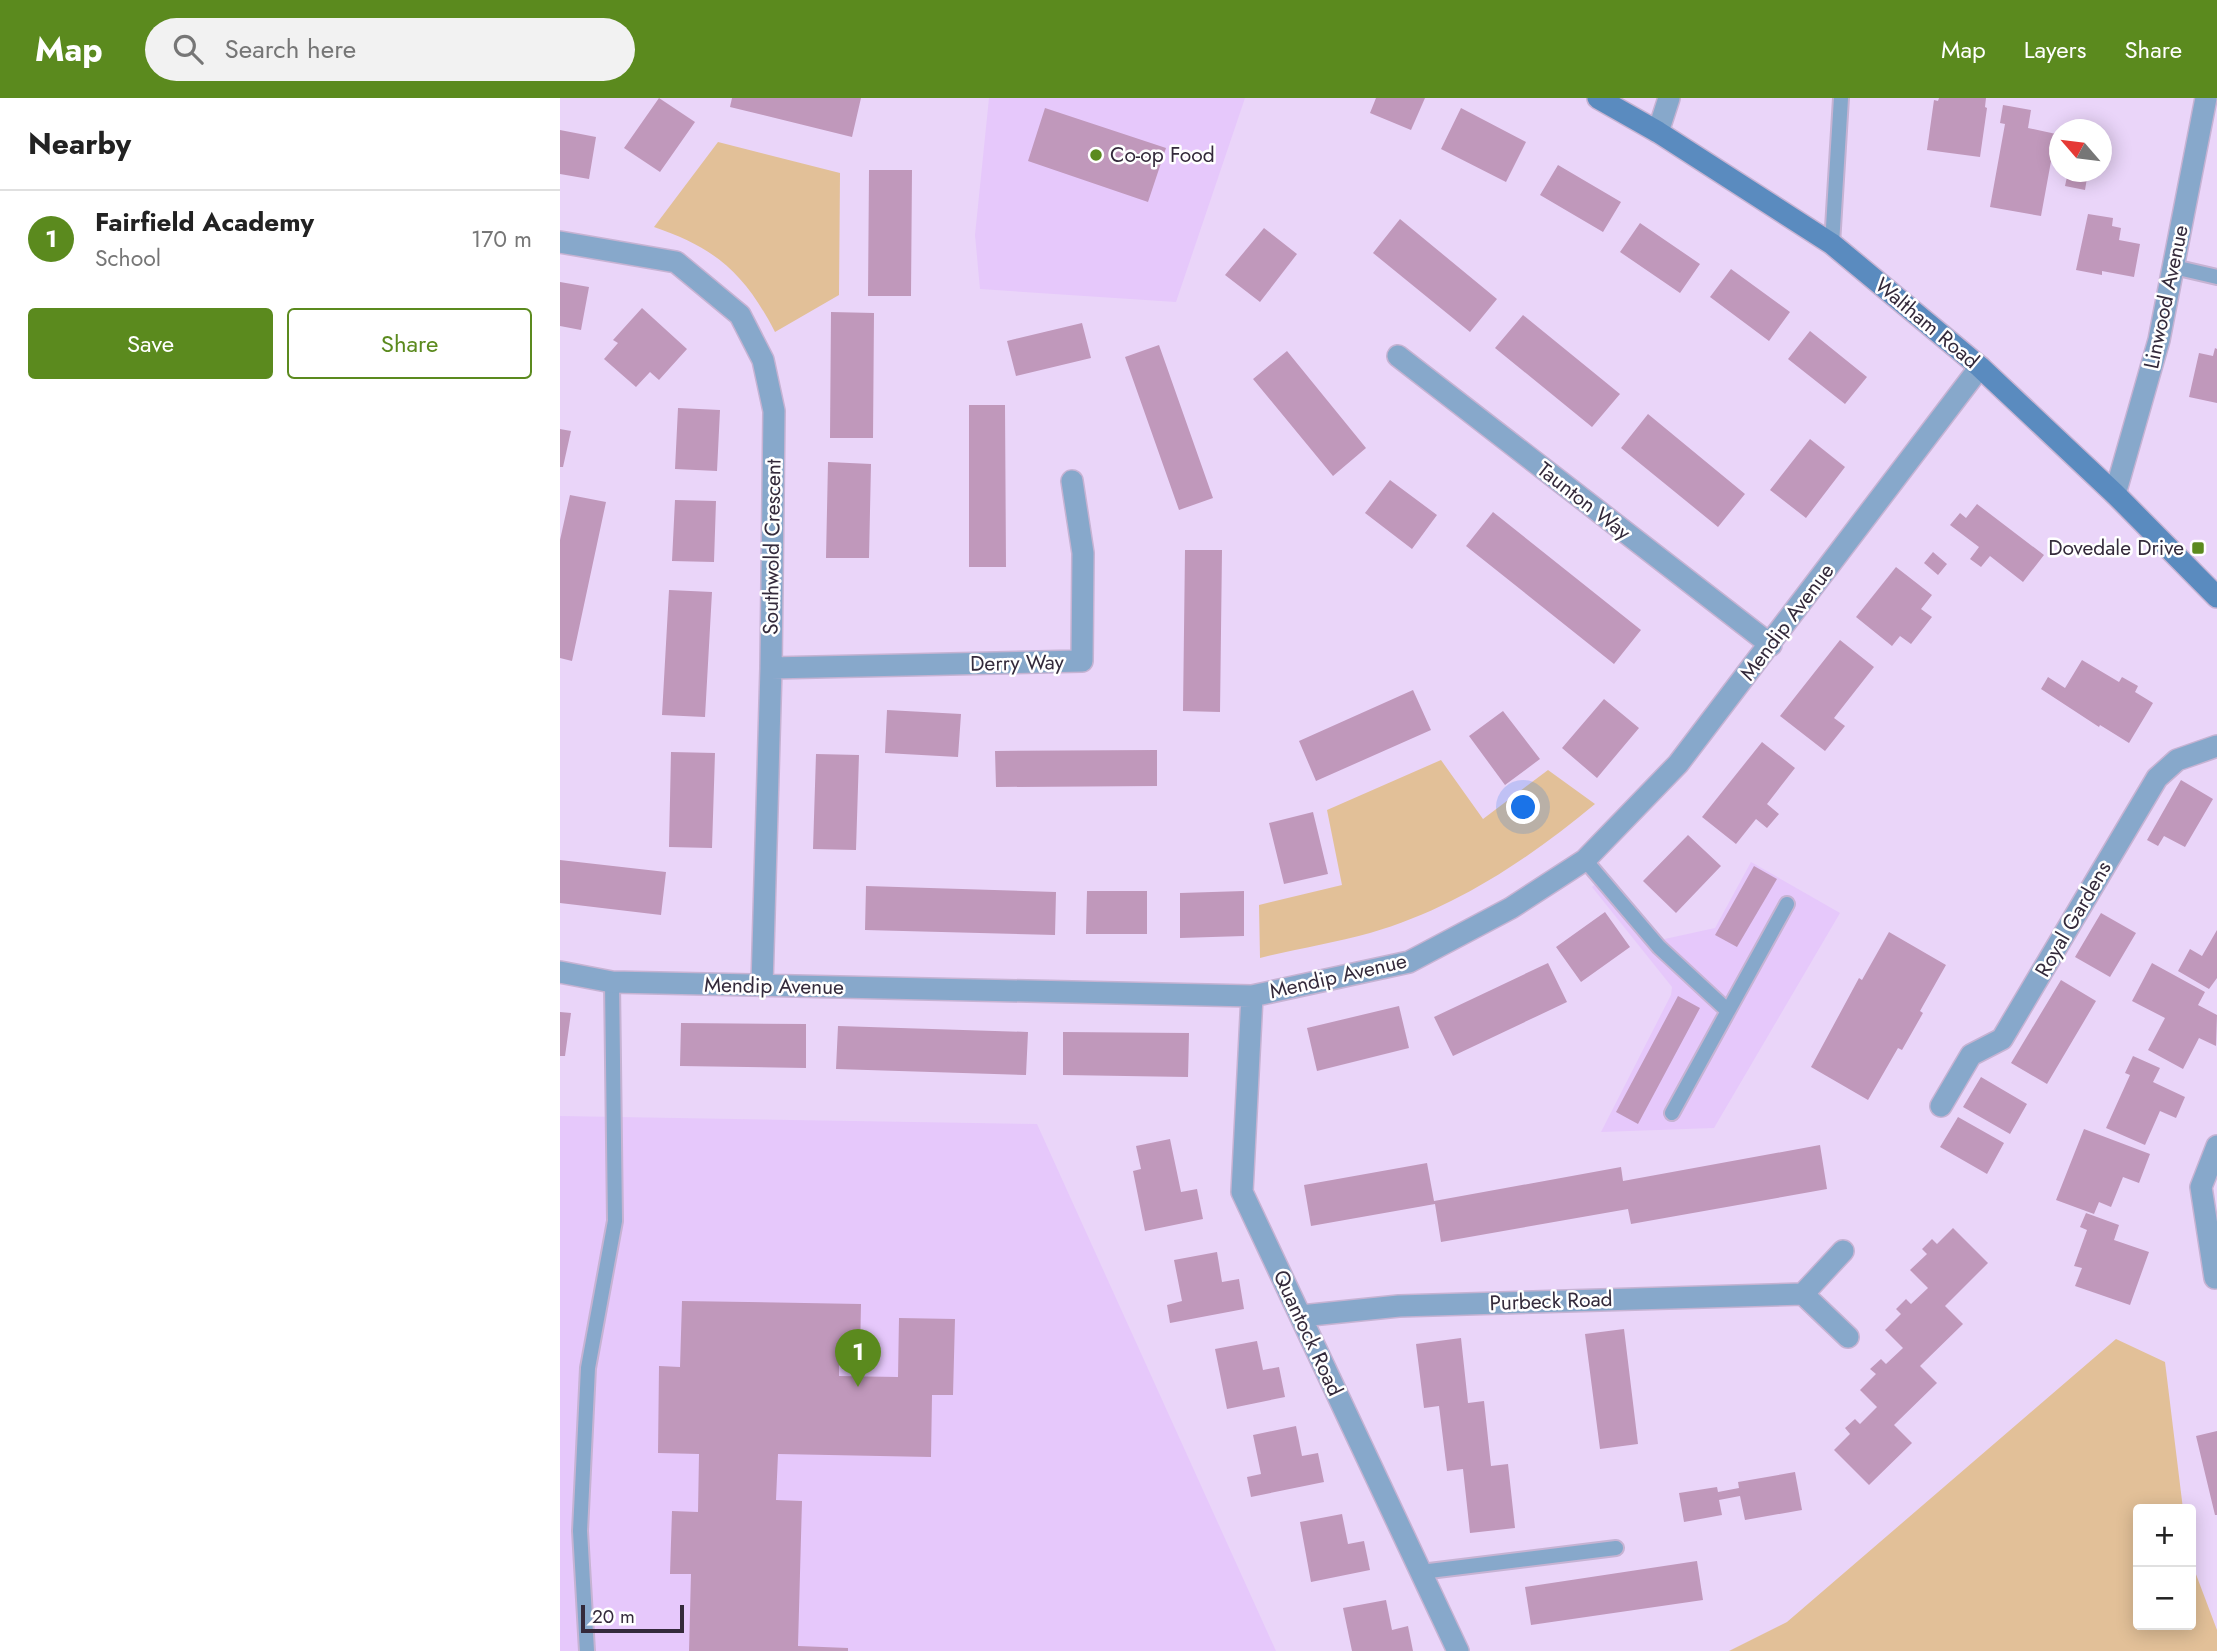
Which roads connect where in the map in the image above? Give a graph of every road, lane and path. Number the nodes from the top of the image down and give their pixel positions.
1 (1598, 98) edge
2 (1669, 98) edge
3 (1842, 98) edge
4 (2206, 98) edge
5 (1658, 132) junction
6 (560, 242) edge
7 (1832, 244) junction
8 (2174, 267) junction
9 (2217, 277) edge
10 (1398, 356) dead end
11 (1980, 367) junction
12 (1072, 481) dead end
13 (2115, 494) junction
14 (2217, 597) edge
15 (1771, 645) junction
16 (771, 668) junction
17 (2217, 746) edge
18 (1585, 860) junction
19 (1787, 904) dead end
20 (560, 972) edge
21 (612, 982) junction
22 (762, 986) junction
23 (1252, 996) junction
24 (1728, 1011) junction
25 (1941, 1106) dead end
26 (1672, 1112) dead end
27 (2217, 1146) edge
28 (1843, 1251) dead end
29 (2215, 1278) dead end
30 (1802, 1294) junction
31 (1301, 1316) junction
32 (1848, 1337) dead end
33 (1616, 1548) dead end
34 (1421, 1572) junction
35 (587, 1651) edge
36 (1458, 1651) edge

1 - 5 main road, Waltham Road
2 - 5 street
3 - 7 lane
4 - 8 street, Linwood Avenue
5 - 7 main road, Waltham Road
6 - 16 street, Southwold Crescent
7 - 11 main road, Waltham Road
8 - 9 lane
8 - 13 street, Linwood Avenue
10 - 15 street, Taunton Way
11 - 13 main road, Waltham Road
11 - 15 street, Mendip Avenue
12 - 16 street, Derry Way
13 - 14 main road, Waltham Road
15 - 18 street, Mendip Avenue
16 - 22 street, Southwold Crescent
17 - 25 street, Royal Gardens
18 - 23 street, Mendip Avenue
18 - 24 lane
19 - 24 lane
20 - 21 street, Mendip Avenue
21 - 22 street, Mendip Avenue
21 - 35 lane
22 - 23 street, Mendip Avenue
23 - 31 street, Quantock Road
24 - 26 lane
27 - 29 street
28 - 30 street
30 - 31 street, Purbeck Road
30 - 32 street
31 - 34 street, Quantock Road
33 - 34 lane
34 - 36 street, Quantock Road

